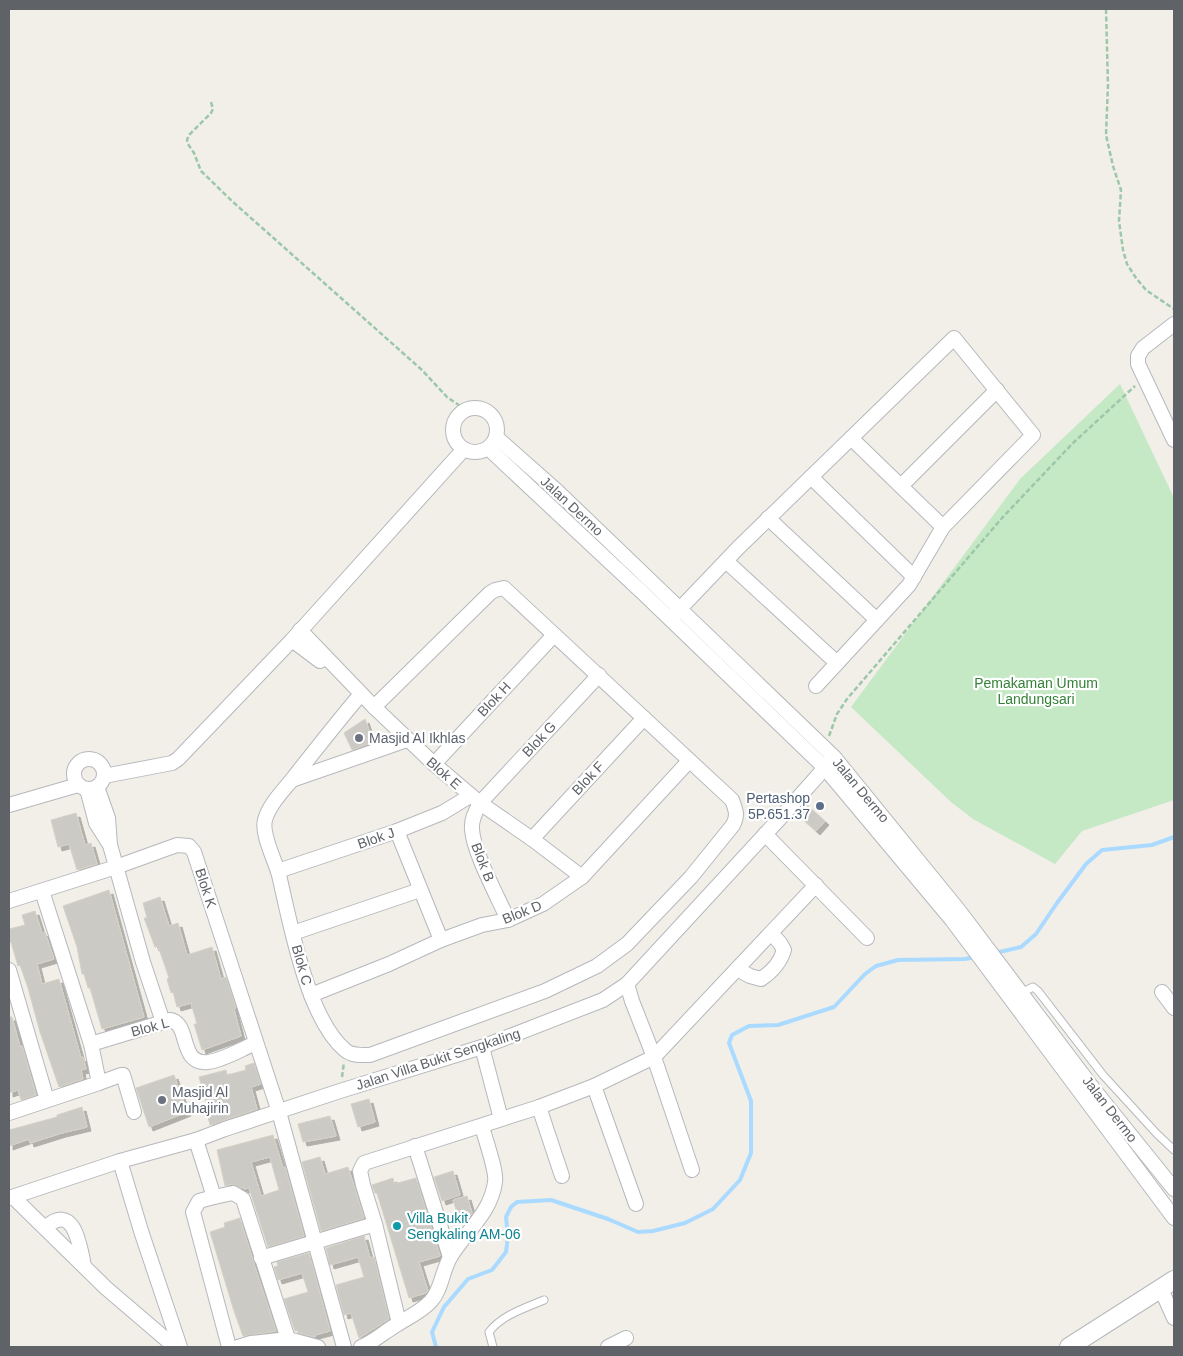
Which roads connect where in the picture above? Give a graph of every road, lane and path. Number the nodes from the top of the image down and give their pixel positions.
1 (1106, 9) edge
2 (211, 102) dead end
3 (1174, 309) edge
4 (1174, 324) edge
5 (1144, 377) junction
6 (996, 390) junction
7 (466, 410) junction
8 (496, 437) junction
9 (851, 438) junction
10 (1174, 440) edge
11 (488, 448) junction
12 (464, 450) junction
13 (811, 477) junction
14 (901, 486) junction
15 (768, 518) junction
16 (943, 527) junction
17 (726, 560) junction
18 (914, 577) junction
19 (650, 590) junction
20 (675, 614) junction
21 (877, 620) junction
22 (554, 634) junction
23 (296, 635) junction
24 (838, 663) junction
25 (599, 675) junction
26 (816, 686) dead end
27 (361, 694) junction
28 (374, 707) junction
29 (644, 718) junction
30 (407, 740) junction
31 (828, 758) junction
32 (689, 761) junction
33 (434, 764) junction
34 (292, 781) junction
35 (92, 784) junction
36 (475, 799) junction
37 (9, 806) edge
38 (397, 831) junction
39 (765, 834) junction
40 (532, 839) junction
41 (116, 867) junction
42 (278, 871) junction
43 (582, 877) junction
44 (816, 885) junction
45 (420, 890) junction
46 (42, 891) junction
47 (9, 902) edge
48 (508, 920) junction
49 (293, 933) junction
50 (771, 933) junction
51 (867, 938) dead end
52 (441, 940) junction
53 (737, 969) junction
54 (9, 970) edge
55 (627, 984) junction
56 (1016, 992) junction
57 (1162, 992) dead end
58 (311, 995) junction
59 (1174, 1008) edge
60 (163, 1022) junction
61 (256, 1043) junction
62 (91, 1044) junction
63 (482, 1047) junction
64 (346, 1051) junction
65 (654, 1057) junction
66 (99, 1084) junction
67 (594, 1086) junction
68 (340, 1091) junction
69 (1090, 1095) junction
70 (47, 1100) junction
71 (539, 1107) junction
72 (134, 1112) dead end
73 (279, 1112) junction
74 (9, 1113) edge
75 (501, 1119) junction
76 (482, 1126) junction
77 (196, 1140) junction
78 (415, 1146) junction
79 (1174, 1150) edge
80 (120, 1161) junction
81 (692, 1170) dead end
82 (562, 1176) dead end
83 (1174, 1190) edge
84 (214, 1196) junction
85 (11, 1197) edge
86 (636, 1204) dead end
87 (1174, 1218) edge
88 (375, 1224) junction
89 (45, 1228) junction
90 (315, 1242) junction
91 (450, 1257) junction
92 (261, 1258) junction
93 (85, 1267) junction
94 (1168, 1284) edge
95 (544, 1300) dead end
96 (1174, 1318) edge
97 (399, 1323) junction
98 (626, 1338) dead end
99 (288, 1340) junction
100 (175, 1347) edge
101 (180, 1347) edge
102 (229, 1347) edge
103 (238, 1347) edge
104 (318, 1347) edge
105 (344, 1347) edge
106 (361, 1347) edge
107 (493, 1347) edge
108 (608, 1347) edge
109 (1069, 1347) edge

1 - 3 path
2 - 7 path
4 - 5 street
5 - 10 street
5 - 31 path
6 - 9 street
6 - 14 street
6 - 16 street
7 - 8 street
7 - 12 street
8 - 11 street
8 - 19 street, Jalan Dermo
9 - 13 street
9 - 14 street
11 - 12 street
11 - 19 street
12 - 23 street
13 - 15 street
13 - 18 street
14 - 16 street
15 - 17 street
15 - 21 street
16 - 18 street
17 - 20 street
17 - 24 street
18 - 21 street
19 - 20 street, Jalan Dermo
20 - 31 street, Jalan Dermo
21 - 24 street
22 - 25 street
22 - 28 street
22 - 33 street, Blok H
23 - 27 street, Blok E
23 - 35 street
24 - 26 street
25 - 29 street
25 - 36 street, Blok G
27 - 28 street, Blok E
27 - 34 street, Blok C
28 - 30 street, Blok E
29 - 32 street
29 - 40 street, Blok F
30 - 33 street, Blok E
30 - 34 street
31 - 39 street, Jalan Villa Bukit Sengkaling
31 - 56 street, Jalan Dermo
32 - 43 street, Blok D
32 - 64 street
33 - 36 street, Blok E
34 - 42 street, Blok C
35 - 37 street
35 - 41 street
36 - 38 street, Blok J
36 - 40 street, Blok E
36 - 48 street, Blok B
38 - 42 street, Blok J
38 - 45 street
39 - 44 street
39 - 55 street, Jalan Villa Bukit Sengkaling
40 - 43 street, Blok E
41 - 46 street, Blok K
41 - 60 street
41 - 61 street, Blok K
42 - 49 street, Blok C
43 - 48 street, Blok D
44 - 50 street
44 - 51 street
45 - 49 street
45 - 52 street
46 - 47 street, Blok K
46 - 62 street
48 - 52 street, Blok D
49 - 58 street, Blok C
50 - 53 street
50 - 53 street
52 - 58 street, Blok D
53 - 65 street
54 - 70 street
55 - 63 street, Jalan Villa Bukit Sengkaling
55 - 65 street
56 - 69 street, Jalan Dermo
56 - 79 lane
57 - 59 street
58 - 64 street, Blok C
60 - 61 street, Blok L
60 - 62 street, Blok L
61 - 73 street, Blok K
62 - 66 street
63 - 68 street, Jalan Villa Bukit Sengkaling
63 - 75 street
64 - 68 path
65 - 67 street
65 - 81 street
66 - 70 street
66 - 72 street
67 - 71 street
67 - 86 street
68 - 73 street, Jalan Villa Bukit Sengkaling
69 - 83 street, Jalan Dermo
69 - 87 street
70 - 74 street
71 - 75 street
71 - 82 street
73 - 77 street, Jalan Villa Bukit Sengkaling
73 - 90 street, Blok K
75 - 76 street
76 - 78 street
76 - 91 street
77 - 80 street, Jalan Villa Bukit Sengkaling
77 - 84 street
78 - 88 street
78 - 91 street
80 - 85 street, Jalan Villa Bukit Sengkaling
80 - 101 street
84 - 92 street
84 - 102 street
85 - 89 street
88 - 90 street
88 - 97 street
89 - 93 street
89 - 93 street
90 - 92 street
90 - 105 street, Blok K
91 - 97 street
92 - 99 street
93 - 100 street
94 - 96 street
94 - 109 street
95 - 107 lane
97 - 106 street
98 - 108 street
99 - 103 street
99 - 104 street

